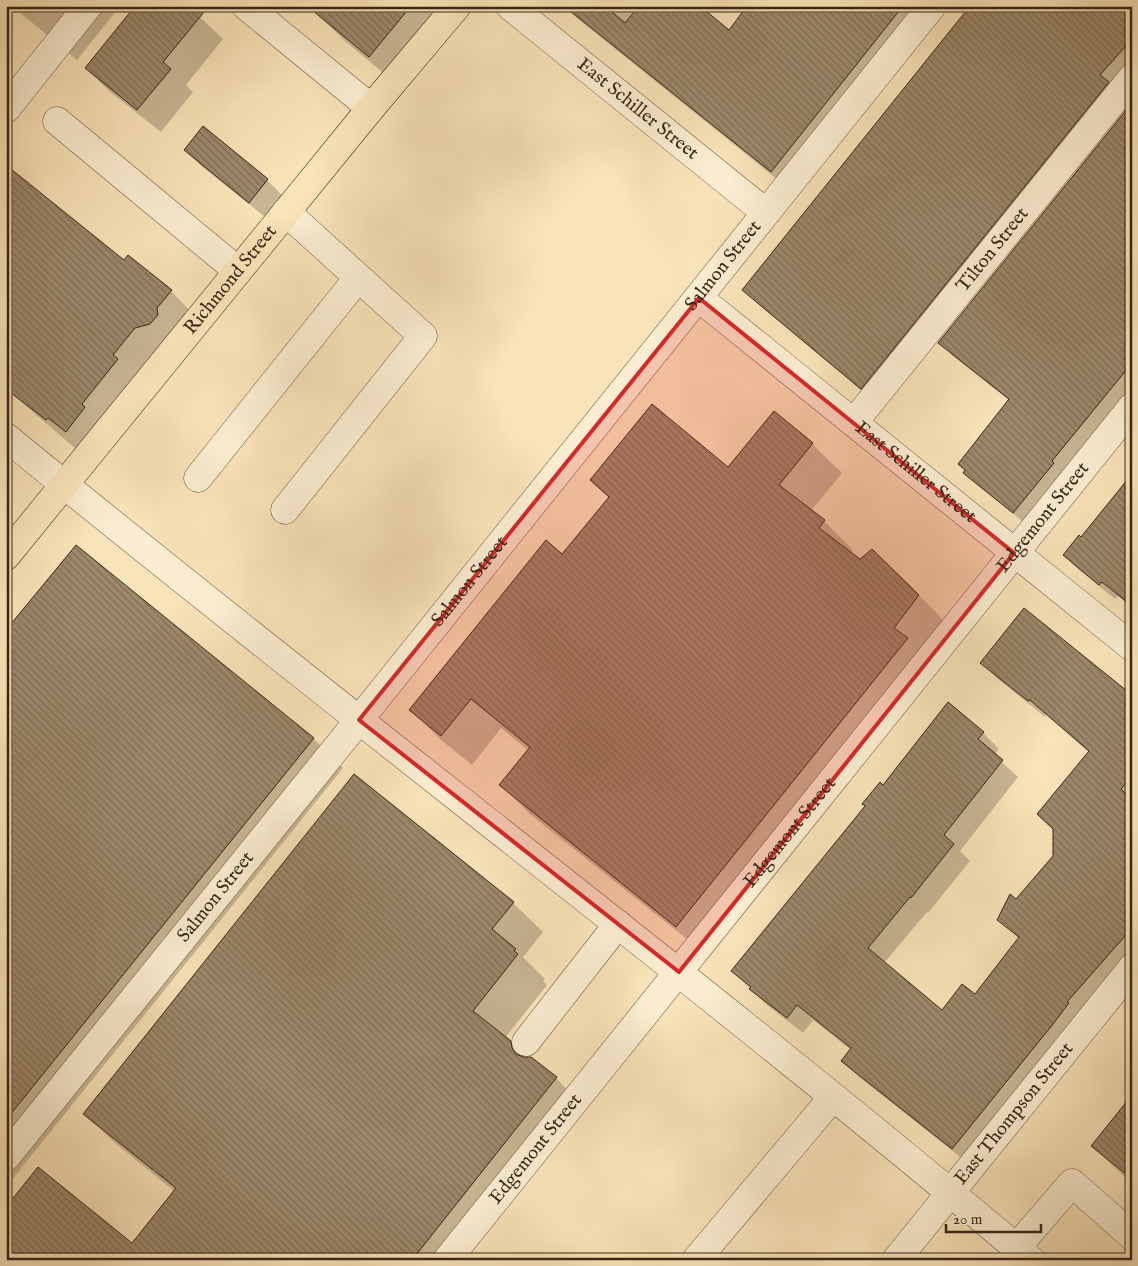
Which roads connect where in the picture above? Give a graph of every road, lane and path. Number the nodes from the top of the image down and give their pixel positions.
1 (88, 6) edge
2 (246, 6) edge
3 (457, 6) edge
4 (510, 6) edge
5 (932, 6) edge
6 (1132, 78) edge
7 (371, 108) junction
8 (6, 109) edge
9 (57, 121) dead end
10 (286, 212) junction
11 (765, 212) junction
12 (238, 272) junction
13 (358, 278) junction
14 (699, 298) junction
15 (1132, 407) edge
16 (854, 422) junction
17 (6, 438) edge
18 (198, 478) dead end
19 (64, 485) junction
20 (285, 510) dead end
21 (1014, 553) junction
22 (6, 556) edge
23 (1132, 647) edge
24 (359, 720) junction
25 (618, 924) junction
26 (1132, 968) edge
27 (679, 972) junction
28 (526, 1042) dead end
29 (833, 1097) junction
30 (6, 1157) edge
31 (950, 1192) junction
32 (1132, 1236) edge
33 (1024, 1254) edge
34 (447, 1260) edge
35 (696, 1260) edge
36 (896, 1260) edge

1 - 8 street
2 - 7 street
3 - 7 main road, Richmond Street
4 - 11 street, East Schiller Street
5 - 11 street, Salmon Street
6 - 16 street, Tilton Street
7 - 10 main road, Richmond Street
9 - 12 street
10 - 12 main road, Richmond Street
10 - 13 street
11 - 14 street, Salmon Street
12 - 19 main road, Richmond Street
13 - 18 street
13 - 20 street
14 - 16 street, East Schiller Street
14 - 24 street, Salmon Street
15 - 21 street, Edgemont Street
16 - 21 street, East Schiller Street
17 - 19 street
19 - 22 main road, Richmond Street
19 - 24 street
21 - 23 street, East Schiller Street
21 - 27 street, Edgemont Street
24 - 25 street
24 - 30 street, Salmon Street
25 - 27 street
25 - 28 street
26 - 31 street, East Thompson Street
27 - 29 street
27 - 34 street, Edgemont Street
29 - 31 street
29 - 35 street
31 - 33 street
31 - 36 street, East Thompson Street
32 - 33 street

